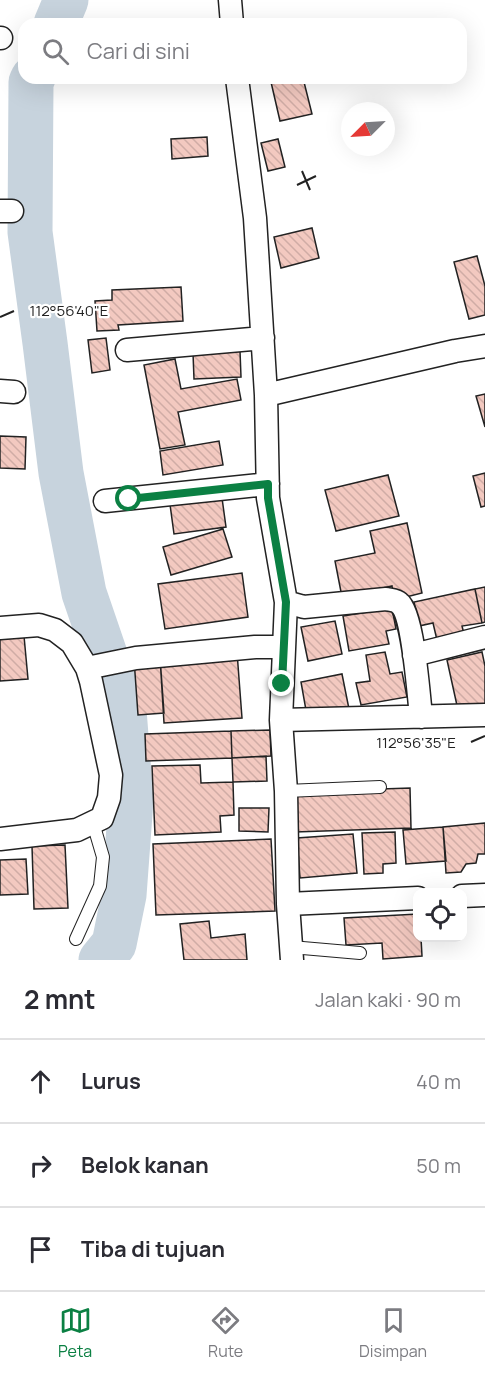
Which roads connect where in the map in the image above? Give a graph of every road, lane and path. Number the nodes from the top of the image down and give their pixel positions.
1 (230, 0) edge
2 (232, 18) edge
3 (238, 84) edge
4 (263, 338) junction
5 (485, 346) edge
6 (127, 350) dead end
7 (267, 394) junction
8 (268, 484) junction
9 (105, 501) dead end
10 (286, 602) junction
11 (0, 628) edge
12 (485, 637) edge
13 (284, 647) junction
14 (414, 655) junction
15 (93, 667) junction
16 (485, 716) edge
17 (421, 717) junction
18 (281, 720) junction
19 (380, 787) dead end
20 (286, 791) junction
21 (93, 823) junction
22 (0, 839) edge
23 (485, 895) edge
24 (467, 896) edge
25 (413, 898) edge
26 (288, 904) junction
27 (76, 939) dead end
28 (360, 952) dead end
29 (291, 954) edge

1 - 2 street
3 - 4 street
4 - 6 street
4 - 7 street
5 - 7 street
7 - 8 street
8 - 9 street
8 - 10 street
10 - 13 street
10 - 14 street
11 - 15 street
12 - 14 street
13 - 15 street
13 - 18 street
14 - 17 street
15 - 21 street
16 - 17 street
17 - 18 street
18 - 20 street
19 - 20 lane
20 - 26 street
21 - 22 street
21 - 27 lane
23 - 24 street
25 - 26 street
26 - 29 street
28 - 29 lane

